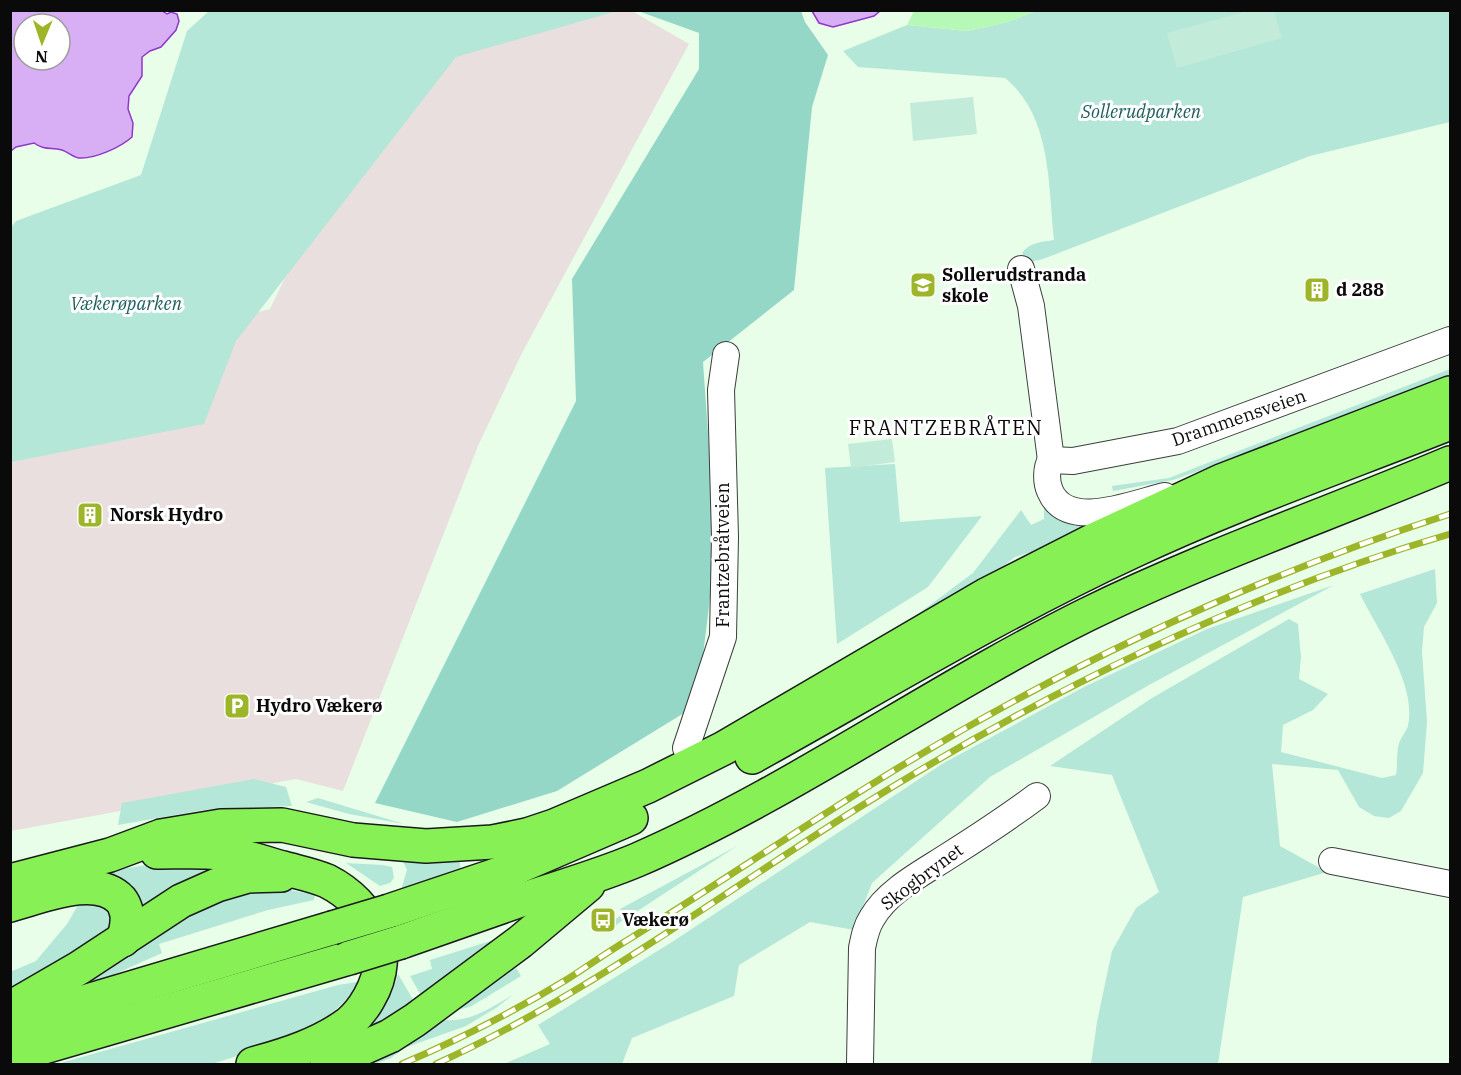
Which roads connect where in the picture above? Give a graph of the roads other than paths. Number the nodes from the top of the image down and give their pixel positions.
1 (1022, 269) dead end
2 (1450, 340) edge
3 (726, 355) dead end
4 (1450, 393) edge
5 (1450, 423) edge
6 (1051, 460) junction
7 (1450, 463) edge
8 (1221, 481) junction
9 (686, 748) dead end
10 (1037, 796) dead end
11 (110, 855) junction
12 (1332, 861) dead end
13 (303, 873) junction
14 (600, 875) junction
15 (10, 881) edge
16 (1450, 884) edge
17 (10, 905) edge
18 (123, 940) junction
19 (10, 1008) edge
20 (10, 1024) edge
21 (10, 1057) edge
22 (253, 1065) edge
23 (327, 1065) edge
24 (860, 1065) edge

1 - 6 street
2 - 6 street, Drammensveien
3 - 9 street, Frantzebråtveien
4 - 8 highway
5 - 20 highway, bridge
6 - 8 street
7 - 14 highway
8 - 11 highway
10 - 24 street, Skogbrynet
11 - 13 highway
11 - 15 highway
12 - 16 street
13 - 18 highway
13 - 22 highway
14 - 21 highway, bridge
14 - 23 highway
17 - 18 highway
18 - 19 highway

